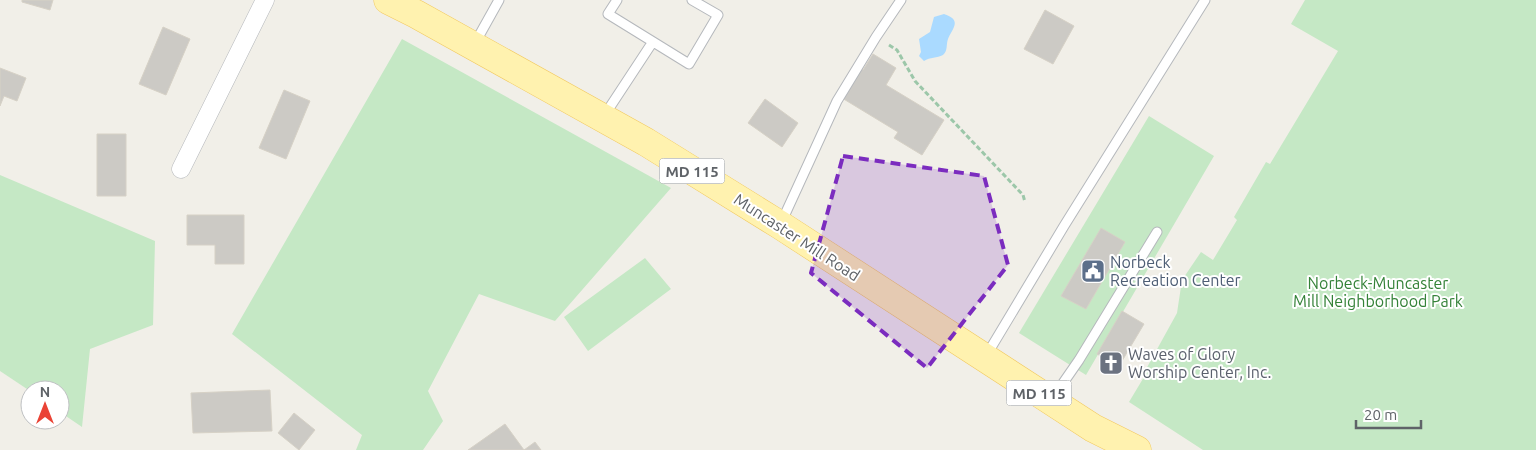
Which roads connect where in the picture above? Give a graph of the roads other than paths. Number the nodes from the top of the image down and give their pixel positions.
1 (265, 0) edge
2 (388, 0) edge
3 (499, 0) edge
4 (617, 0) edge
5 (692, 0) edge
6 (901, 0) edge
7 (1205, 0) edge
8 (652, 42) junction
9 (474, 46) junction
10 (602, 118) junction
11 (182, 169) dead end
12 (780, 225) junction
13 (1157, 232) dead end
14 (985, 358) junction
15 (1050, 401) junction
16 (1100, 439) edge
17 (1137, 450) edge

1 - 11 street
2 - 9 main road, Muncaster Mill Road / MD 115
3 - 9 lane
4 - 8 lane
5 - 8 lane
6 - 12 lane
7 - 14 lane
8 - 10 lane
9 - 10 main road, Muncaster Mill Road / MD 115
10 - 12 main road, Muncaster Mill Road / MD 115
12 - 14 main road, Muncaster Mill Road / MD 115
13 - 15 lane
14 - 15 main road, Muncaster Mill Road / MD 115
15 - 16 main road, Muncaster Mill Road / MD 115
16 - 17 main road, Muncaster Mill Road / MD 115

